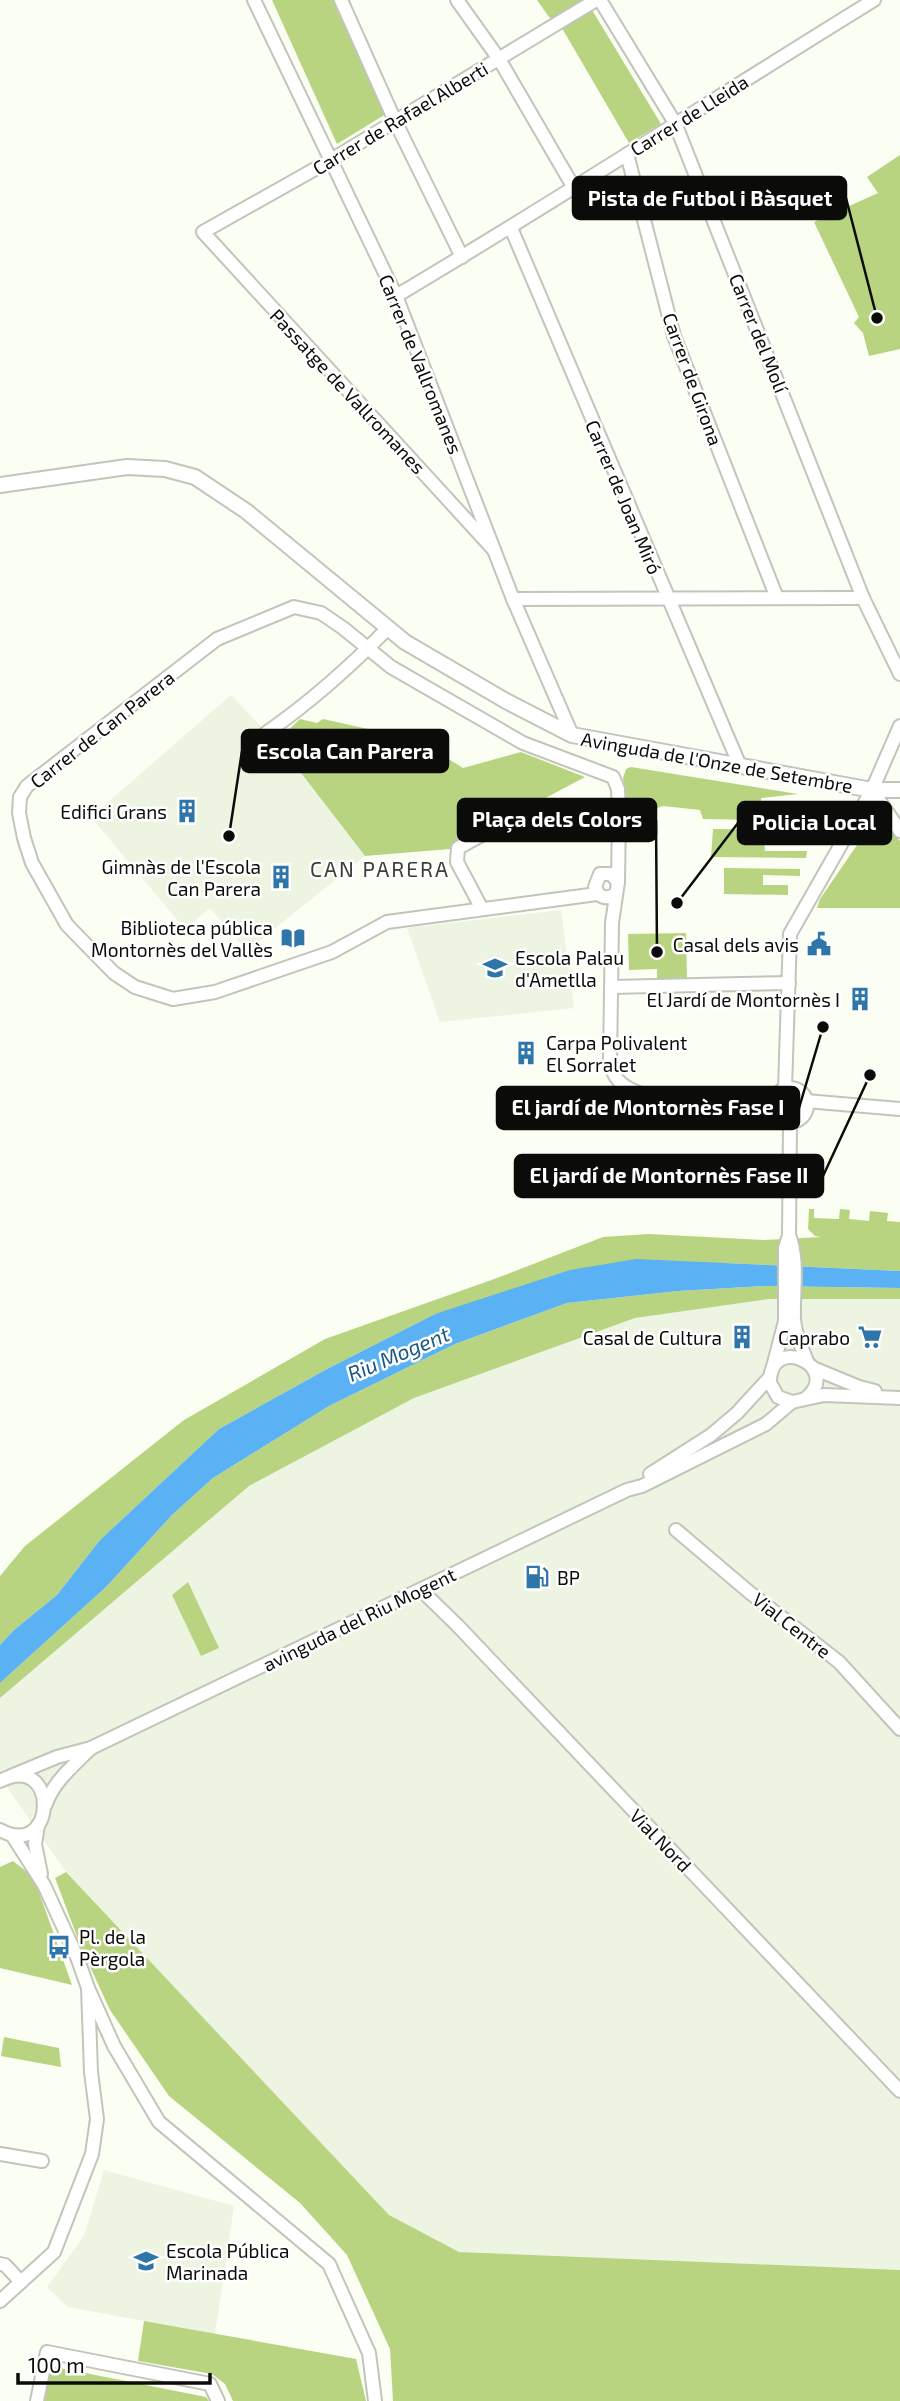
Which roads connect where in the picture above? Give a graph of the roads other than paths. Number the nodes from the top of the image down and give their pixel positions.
1 (254, 0) edge
2 (341, 0) edge
3 (457, 0) edge
4 (598, 0) edge
5 (874, 0) edge
6 (499, 59) junction
7 (395, 121) junction
8 (675, 122) junction
9 (626, 155) junction
10 (331, 160) junction
11 (574, 188) junction
12 (511, 228) junction
13 (203, 232) joint
14 (462, 257) junction
15 (396, 296) junction
16 (0, 485) edge
17 (494, 550) junction
18 (863, 597) junction
19 (777, 598) junction
20 (513, 599) junction
21 (667, 599) junction
22 (388, 628) junction
23 (368, 649) junction
24 (900, 674) edge
25 (900, 726) edge
26 (266, 733) dead end
27 (572, 735) junction
28 (740, 766) junction
29 (872, 790) junction
30 (900, 790) edge
31 (516, 816) dead end
32 (900, 831) edge
33 (617, 888) junction
34 (600, 896) junction
35 (482, 909) junction
36 (612, 923) junction
37 (789, 983) junction
38 (611, 986) junction
39 (785, 1089) junction
40 (806, 1101) junction
41 (773, 1106) junction
42 (900, 1109) edge
43 (790, 1122) junction
44 (790, 1321) junction
45 (810, 1365) junction
46 (771, 1372) junction
47 (900, 1396) edge
48 (799, 1401) junction
49 (743, 1406) junction
50 (761, 1427) junction
51 (627, 1490) junction
52 (676, 1530) dead end
53 (421, 1590) junction
54 (900, 1729) edge
55 (91, 1748) junction
56 (6, 1779) edge
57 (46, 1805) junction
58 (38, 1825) junction
59 (8, 1833) edge
60 (0, 1844) edge
61 (44, 1885) junction
62 (88, 1988) junction
63 (900, 2091) edge
64 (0, 2154) edge
65 (42, 2161) dead end
66 (0, 2264) edge
67 (21, 2282) junction
68 (0, 2301) edge
69 (37, 2401) edge
70 (218, 2401) edge
71 (375, 2401) edge

1 - 10 street, Carrer de Vallromanes
2 - 7 street
3 - 6 street
4 - 6 street, Carrer de Rafael Alberti
4 - 8 street, Carrer del Molí
5 - 8 street, Carrer de Lleida
6 - 7 street, Carrer de Rafael Alberti
6 - 11 street
7 - 10 street, Carrer de Rafael Alberti
7 - 14 street
8 - 9 street, Carrer de Lleida
8 - 18 street, Carrer del Molí
9 - 11 street, Carrer de Lleida
9 - 19 street, Carrer de Girona
10 - 13 street, Carrer de Rafael Alberti
10 - 15 street, Carrer de Vallromanes
11 - 12 street, Carrer de Lleida
12 - 14 street, Carrer de Lleida
12 - 21 street, Carrer de Joan Miró
13 - 17 street, Passatge de Vallromanes
14 - 15 street, Carrer de Lleida
15 - 17 street, Carrer de Vallromanes
16 - 22 street, Avinguda de l'Onze de Setembre
17 - 20 street, Carrer de Vallromanes
18 - 19 street
18 - 24 street, Carrer del Molí
19 - 21 street
20 - 21 street
20 - 27 street, Carrer de Vallromanes
21 - 28 street, Carrer de Joan Miró
22 - 23 street
22 - 27 street, Avinguda de l'Onze de Setembre
23 - 26 street
23 - 33 street, Carrer de Can Parera
23 - 35 street, Carrer de Can Parera
25 - 29 street
27 - 28 street, Avinguda de l'Onze de Setembre
28 - 29 street, Avinguda de l'Onze de Setembre
29 - 30 street, Avinguda de l'Onze de Setembre
29 - 32 street
29 - 37 street
31 - 35 street
33 - 34 street
33 - 34 street
33 - 36 street
34 - 35 street, Carrer de Can Parera
34 - 36 street
36 - 38 street
37 - 38 street
37 - 39 street
38 - 41 street
39 - 40 street
39 - 41 street
40 - 42 street
40 - 43 street
41 - 43 street
43 - 44 street
44 - 45 street
44 - 46 street
45 - 46 street
45 - 47 street
45 - 48 street
46 - 48 street
46 - 49 street, avinguda del Riu Mogent
47 - 48 street
48 - 50 street, avinguda del Riu Mogent
49 - 50 street
49 - 51 street, avinguda del Riu Mogent
50 - 51 street, avinguda del Riu Mogent
51 - 53 street, avinguda del Riu Mogent
52 - 54 street, Vial Centre
53 - 55 street, avinguda del Riu Mogent
53 - 63 street, Vial Nord
55 - 56 street, avinguda del Riu Mogent
55 - 57 street, avinguda del Riu Mogent
56 - 57 street
57 - 58 street, avinguda del Riu Mogent
58 - 59 street
58 - 61 street
59 - 60 street
59 - 61 street
61 - 62 street
62 - 67 street
62 - 71 street
64 - 65 street
66 - 67 street
67 - 68 street
69 - 70 street

